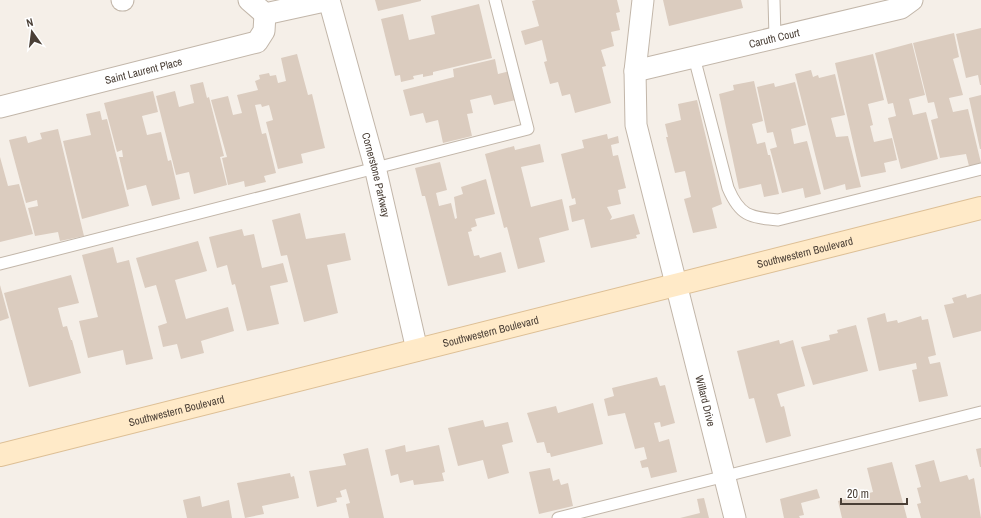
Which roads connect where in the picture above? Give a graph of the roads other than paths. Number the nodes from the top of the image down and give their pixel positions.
1 (249, 0) edge
2 (329, 0) edge
3 (494, 0) edge
4 (643, 0) edge
5 (774, 0) edge
6 (912, 0) edge
7 (265, 14) junction
8 (775, 37) junction
9 (694, 57) junction
10 (635, 71) junction
11 (0, 107) edge
12 (375, 167) junction
13 (981, 169) edge
14 (981, 208) edge
15 (0, 264) edge
16 (677, 284) junction
17 (417, 350) junction
18 (981, 412) edge
19 (0, 455) edge
20 (724, 476) junction
21 (558, 518) edge
22 (735, 518) edge

1 - 7 street
2 - 7 street
2 - 12 street, Cornerstone Parkway
3 - 12 lane
4 - 10 street
5 - 8 lane
6 - 8 street, Caruth Court
7 - 11 street, Saint Laurent Place
8 - 9 street, Caruth Court
9 - 10 street, Caruth Court
9 - 13 lane
10 - 16 street
12 - 15 lane
12 - 17 street, Cornerstone Parkway
14 - 16 street, Southwestern Boulevard
16 - 17 street, Southwestern Boulevard
16 - 20 street, Willard Drive
17 - 19 street, Southwestern Boulevard
18 - 20 lane
20 - 21 lane
20 - 22 street, Willard Drive

